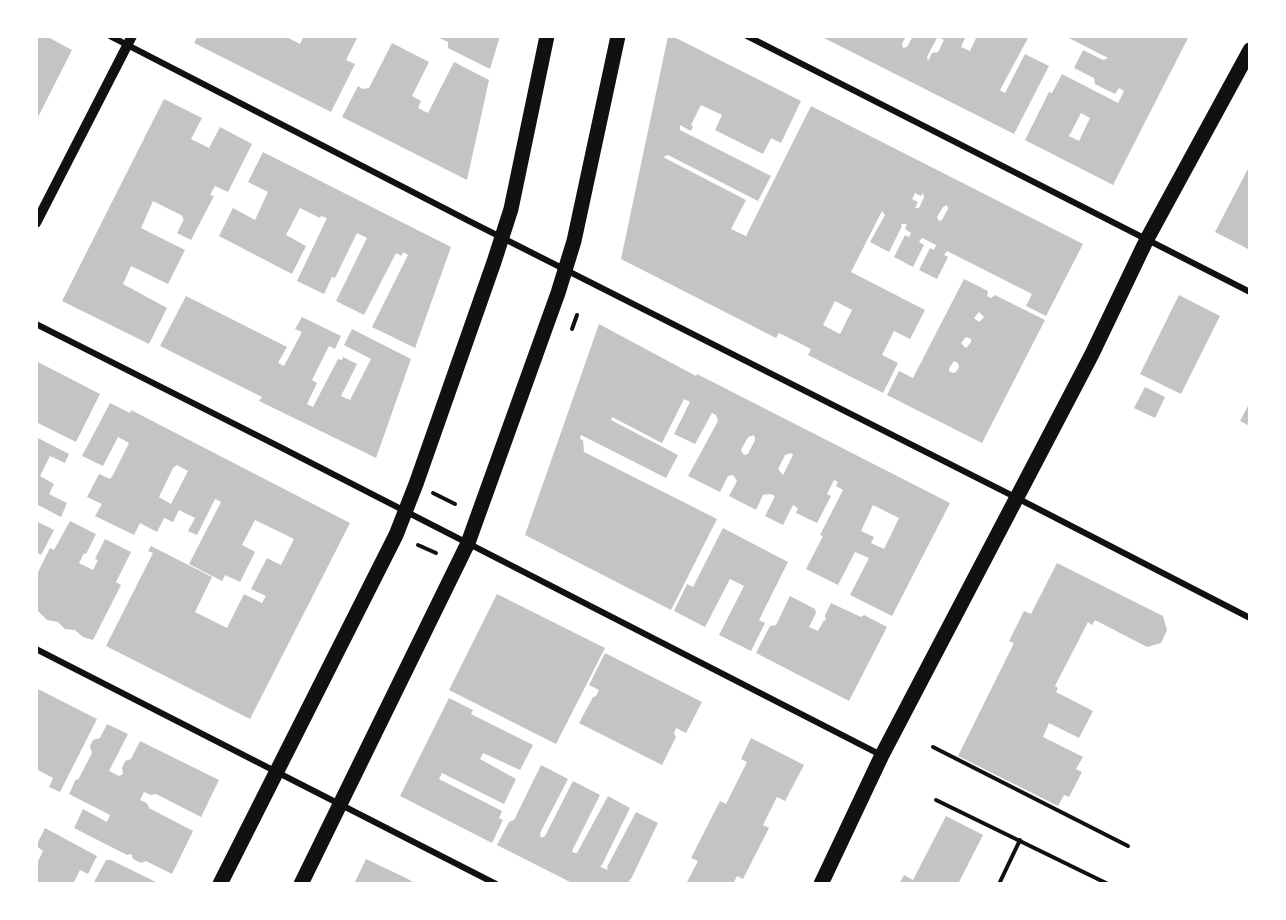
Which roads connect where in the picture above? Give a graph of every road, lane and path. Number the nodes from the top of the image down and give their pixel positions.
1 (110, 36) edge
2 (547, 36) edge
3 (618, 36) edge
4 (747, 36) edge
5 (130, 41) edge
6 (1250, 50) edge
7 (36, 223) edge
8 (502, 238) junction
9 (1147, 239) junction
10 (565, 270) junction
11 (1250, 292) edge
12 (576, 315) dead end
13 (36, 324) edge
14 (572, 329) dead end
15 (433, 494) dead end
16 (1017, 498) junction
17 (455, 504) dead end
18 (405, 511) junction
19 (468, 543) junction
20 (418, 545) dead end
21 (436, 553) dead end
22 (1250, 618) edge
23 (36, 649) edge
24 (933, 747) dead end
25 (882, 755) junction
26 (277, 773) junction
27 (936, 800) dead end
28 (341, 806) junction
29 (1020, 840) junction
30 (1128, 846) dead end
31 (220, 884) edge
32 (301, 884) edge
33 (496, 884) edge
34 (821, 884) edge
35 (999, 884) edge
36 (1108, 884) edge

1 - 5 street
2 - 8 main road
3 - 10 main road
4 - 9 street
5 - 7 street
5 - 8 street
6 - 9 main road
8 - 10 street
8 - 18 main road
9 - 11 street
9 - 16 main road
10 - 16 street
10 - 19 main road
12 - 14 path
13 - 18 street
15 - 17 path
16 - 22 street
16 - 25 main road
18 - 19 street
18 - 26 main road
19 - 25 street
19 - 28 main road
20 - 21 path
23 - 26 street
24 - 30 path
25 - 34 main road
26 - 28 street
26 - 31 main road
27 - 29 path
28 - 32 main road
28 - 33 street
29 - 35 path
29 - 36 path

